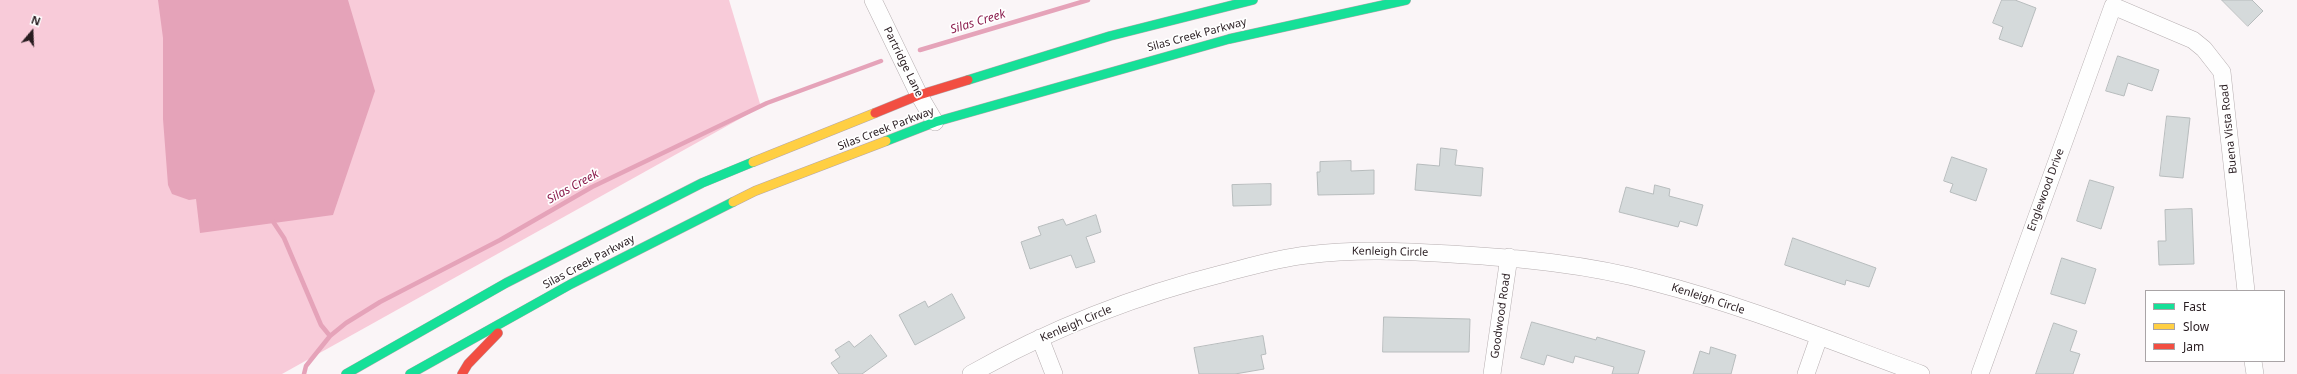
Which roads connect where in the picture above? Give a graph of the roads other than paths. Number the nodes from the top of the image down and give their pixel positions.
1 (874, 0) edge
2 (1253, 0) edge
3 (1406, 0) edge
4 (2113, 6) joint
5 (919, 95) junction
6 (935, 122) junction
7 (1509, 257) junction
8 (2246, 290) edge
9 (514, 316) junction
10 (1819, 337) junction
11 (1040, 338) junction
12 (2254, 362) edge
13 (346, 374) edge
14 (410, 374) edge
15 (462, 374) edge
16 (971, 374) edge
17 (1054, 374) edge
18 (1492, 374) edge
19 (1806, 374) edge
20 (1921, 374) edge
21 (1980, 374) edge
22 (2255, 374) edge

1 - 5 street, Partridge Lane
2 - 5 main road, Silas Creek Parkway
3 - 6 main road, Silas Creek Parkway
4 - 8 street, Buena Vista Road
4 - 21 street, Englewood Drive
5 - 6 street, Partridge Lane
5 - 13 main road, Silas Creek Parkway
6 - 9 main road, Silas Creek Parkway
7 - 10 street, Kenleigh Circle
7 - 11 street, Kenleigh Circle
7 - 18 street, Goodwood Road
9 - 14 main road, Silas Creek Parkway
9 - 15 main road
10 - 19 street
10 - 20 street, Kenleigh Circle
11 - 16 street, Kenleigh Circle
11 - 17 street
12 - 22 street

